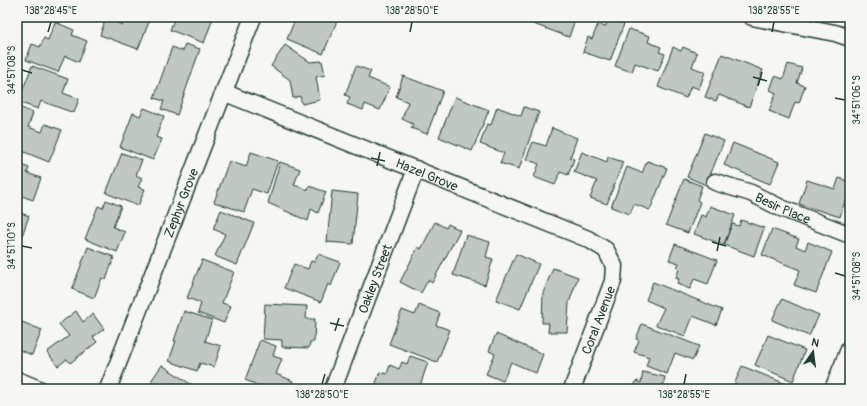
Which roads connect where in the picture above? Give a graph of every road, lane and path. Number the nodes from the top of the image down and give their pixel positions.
1 (253, 17) edge
2 (752, 17) edge
3 (850, 38) edge
4 (224, 92) junction
5 (416, 168) junction
6 (715, 182) dead end
7 (850, 235) edge
8 (606, 250) joint
9 (850, 347) edge
10 (17, 380) edge
11 (39, 389) edge
12 (108, 389) edge
13 (333, 389) edge
14 (572, 389) edge
15 (833, 389) edge

1 - 4 street, Zephyr Grove
2 - 3 street
4 - 5 street, Hazel Grove
4 - 12 street, Zephyr Grove
5 - 8 street, Hazel Grove
5 - 13 street, Oakley Street
6 - 7 street, Besir Place
8 - 14 street, Coral Avenue
9 - 15 street
10 - 11 street

